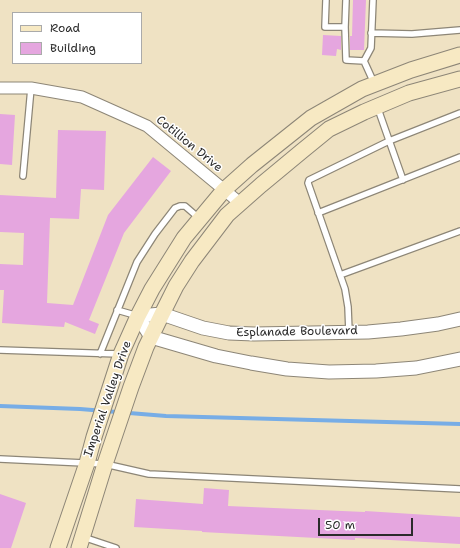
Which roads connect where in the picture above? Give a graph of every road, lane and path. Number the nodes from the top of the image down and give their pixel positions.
1 (326, 0) edge
2 (346, 0) edge
3 (373, 0) edge
4 (345, 27) junction
5 (460, 30) edge
6 (371, 33) junction
7 (460, 55) edge
8 (364, 61) junction
9 (460, 79) edge
10 (375, 84) junction
11 (0, 88) edge
12 (31, 88) junction
13 (377, 106) junction
14 (460, 113) edge
15 (311, 118) junction
16 (323, 134) junction
17 (389, 141) junction
18 (460, 157) edge
19 (23, 176) dead end
20 (403, 180) junction
21 (224, 190) junction
22 (240, 203) junction
23 (318, 213) junction
24 (200, 219) junction
25 (460, 231) edge
26 (340, 275) junction
27 (117, 310) junction
28 (162, 314) junction
29 (138, 316) junction
30 (460, 318) edge
31 (350, 332) junction
32 (151, 338) junction
33 (0, 350) edge
34 (100, 354) junction
35 (121, 354) junction
36 (460, 359) edge
37 (0, 459) edge
38 (87, 463) junction
39 (105, 464) junction
40 (460, 489) edge
41 (81, 543) edge
42 (58, 548) edge
43 (116, 548) edge

1 - 4 lane
2 - 4 lane
3 - 6 lane
4 - 8 lane
5 - 6 lane
6 - 8 lane
7 - 10 main road, Imperial Valley Drive
8 - 10 lane
9 - 13 main road, Imperial Valley Drive
10 - 15 main road, Imperial Valley Drive
11 - 12 street, Cotillion Drive
12 - 19 lane
12 - 21 street, Cotillion Drive
13 - 16 main road, Imperial Valley Drive
13 - 17 lane
14 - 17 lane
15 - 16 main road
15 - 21 main road, Imperial Valley Drive
16 - 22 main road, Imperial Valley Drive
17 - 20 lane
17 - 23 lane
18 - 20 lane
20 - 23 lane
21 - 22 street, Cotillion Drive
21 - 24 main road, Imperial Valley Drive
22 - 28 main road, Imperial Valley Drive
23 - 26 lane
24 - 27 lane
24 - 29 main road, Imperial Valley Drive
25 - 26 lane
26 - 31 lane
27 - 29 lane
27 - 34 lane
28 - 29 street, Esplanade Boulevard
28 - 31 street, Esplanade Boulevard
28 - 32 main road, Imperial Valley Drive
29 - 32 street
29 - 35 main road, Imperial Valley Drive
30 - 31 street, Esplanade Boulevard
32 - 36 street
32 - 39 main road, Imperial Valley Drive
33 - 34 lane
34 - 35 lane
35 - 38 main road, Imperial Valley Drive
37 - 38 lane
38 - 39 lane
38 - 42 main road, Imperial Valley Drive
39 - 40 lane
39 - 41 main road, Imperial Valley Drive
41 - 43 lane

